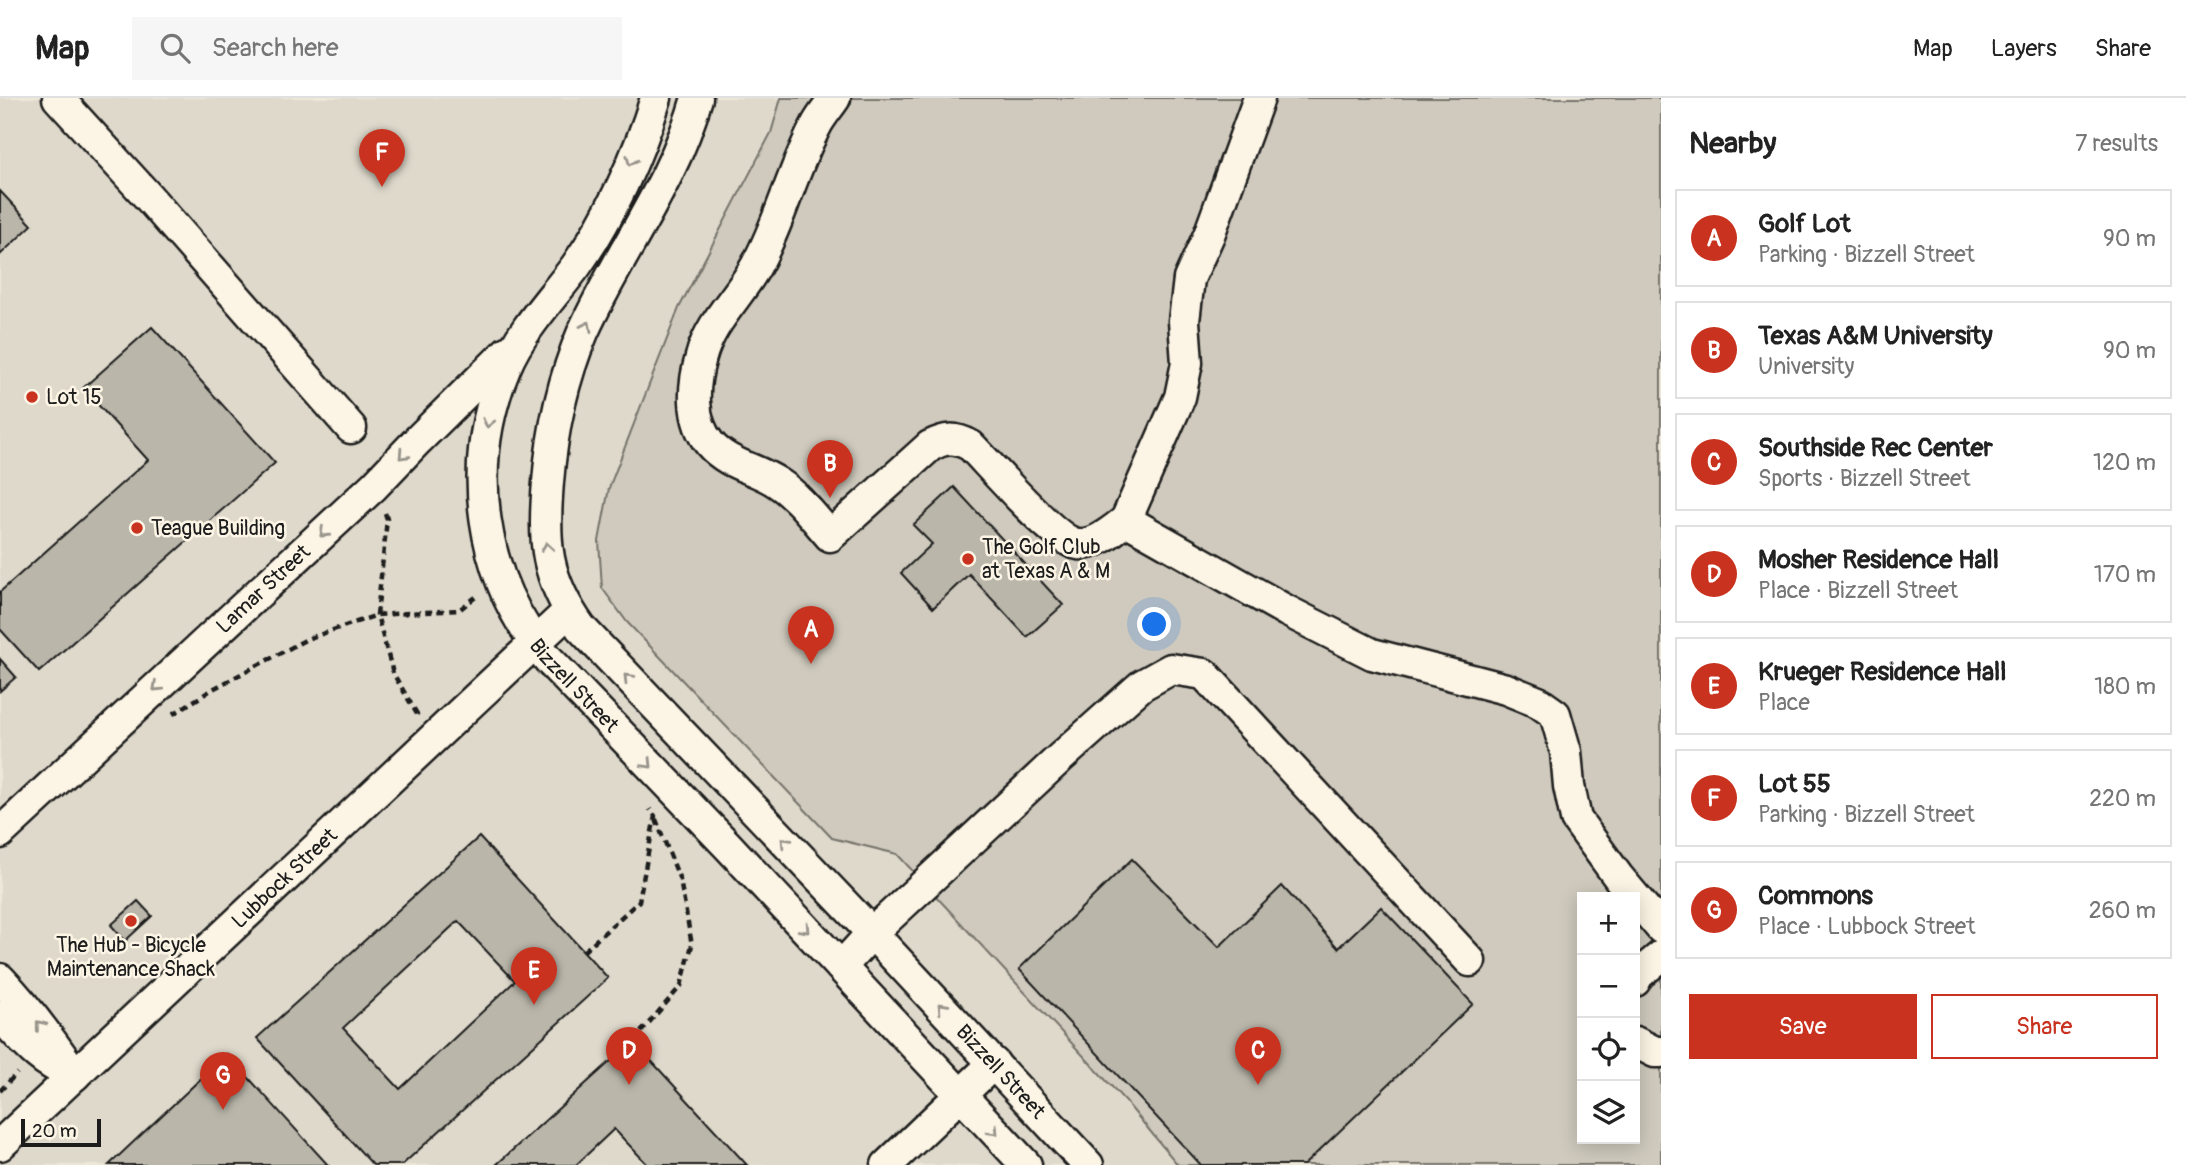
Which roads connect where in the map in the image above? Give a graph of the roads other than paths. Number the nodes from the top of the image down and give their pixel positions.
1 (58, 98) edge
2 (656, 98) edge
3 (697, 98) edge
4 (835, 98) edge
5 (1259, 98) edge
6 (521, 338) junction
7 (351, 428) dead end
8 (1126, 520) junction
9 (569, 611) junction
10 (534, 643) junction
11 (759, 816) junction
12 (0, 834) edge
13 (728, 846) junction
14 (1661, 928) edge
15 (872, 933) junction
16 (1661, 956) edge
17 (1470, 961) dead end
18 (841, 967) junction
19 (1640, 973) edge
20 (0, 979) edge
21 (0, 1016) edge
22 (1640, 1044) edge
23 (1661, 1052) edge
24 (994, 1063) junction
25 (75, 1075) junction
26 (961, 1095) junction
27 (0, 1145) edge
28 (887, 1165) edge
29 (1026, 1165) edge
30 (1088, 1165) edge

1 - 7 street
2 -> 6 street, Bizzell Street
9 -> 3 street, Bizzell Street
4 - 8 street
5 - 8 street
6 -> 10 street, Bizzell Street
6 -> 12 street, Lamar Street
8 - 14 street
9 - 10 street, Lubbock Street
11 -> 9 street, Bizzell Street
10 -> 13 street, Bizzell Street
10 - 25 street, Lubbock Street
11 - 13 street
15 -> 11 street, Bizzell Street
13 -> 18 street, Bizzell Street
15 - 17 street
15 - 18 street
24 -> 15 street, Bizzell Street
16 - 19 street
18 - 26 street, Bizzell Street
25 -> 20 street
21 - 25 street
22 - 23 street
24 - 26 street
24 - 30 street, Bizzell Street
25 - 27 street, Lubbock Street
26 - 28 street
26 -> 29 street, Bizzell Street

